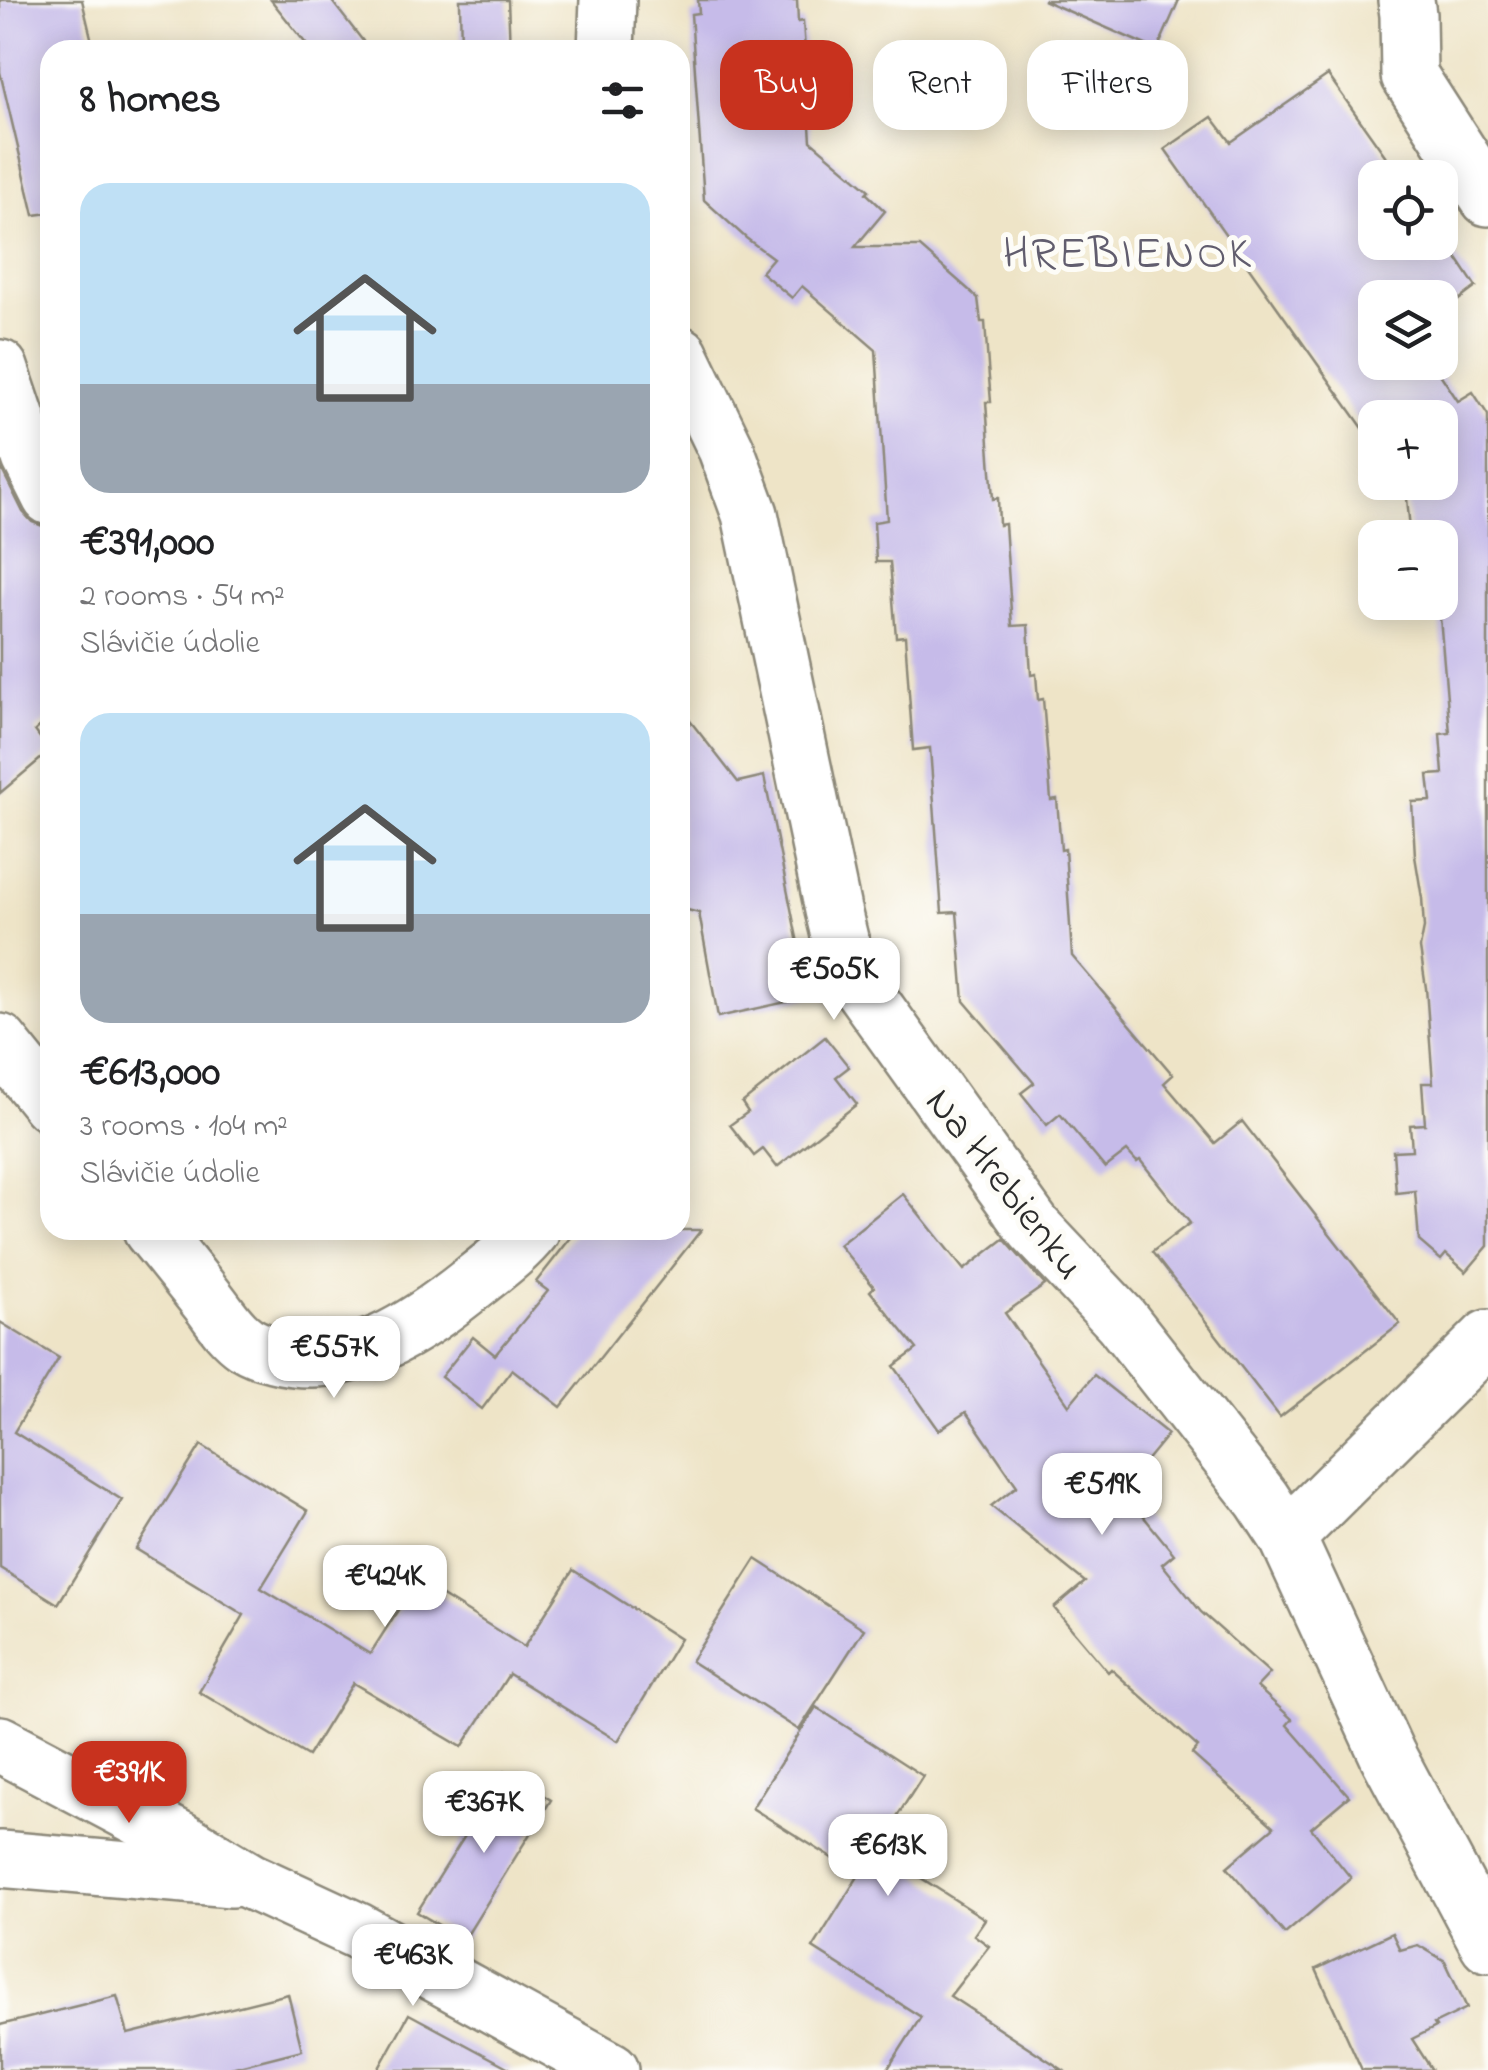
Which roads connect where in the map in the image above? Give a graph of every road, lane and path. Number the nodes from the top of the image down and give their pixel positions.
1 (608, 0) edge
2 (1406, 0) edge
3 (606, 40) edge
4 (1488, 198) edge
5 (0, 368) edge
6 (690, 374) edge
7 (40, 477) edge
8 (0, 1042) edge
9 (40, 1092) edge
10 (159, 1240) edge
11 (524, 1240) edge
12 (1488, 1338) edge
13 (1287, 1537) junction
14 (0, 1744) edge
15 (0, 1859) edge
16 (250, 1880) junction
17 (1488, 1944) edge
18 (611, 2070) edge

1 - 3 street
2 - 4 street
5 - 7 street
6 - 13 street, Na Hrebienku
8 - 9 street
10 - 11 street
12 - 13 street
13 - 17 street, Na Hrebienku
14 - 16 street
15 - 16 street
16 - 18 street

